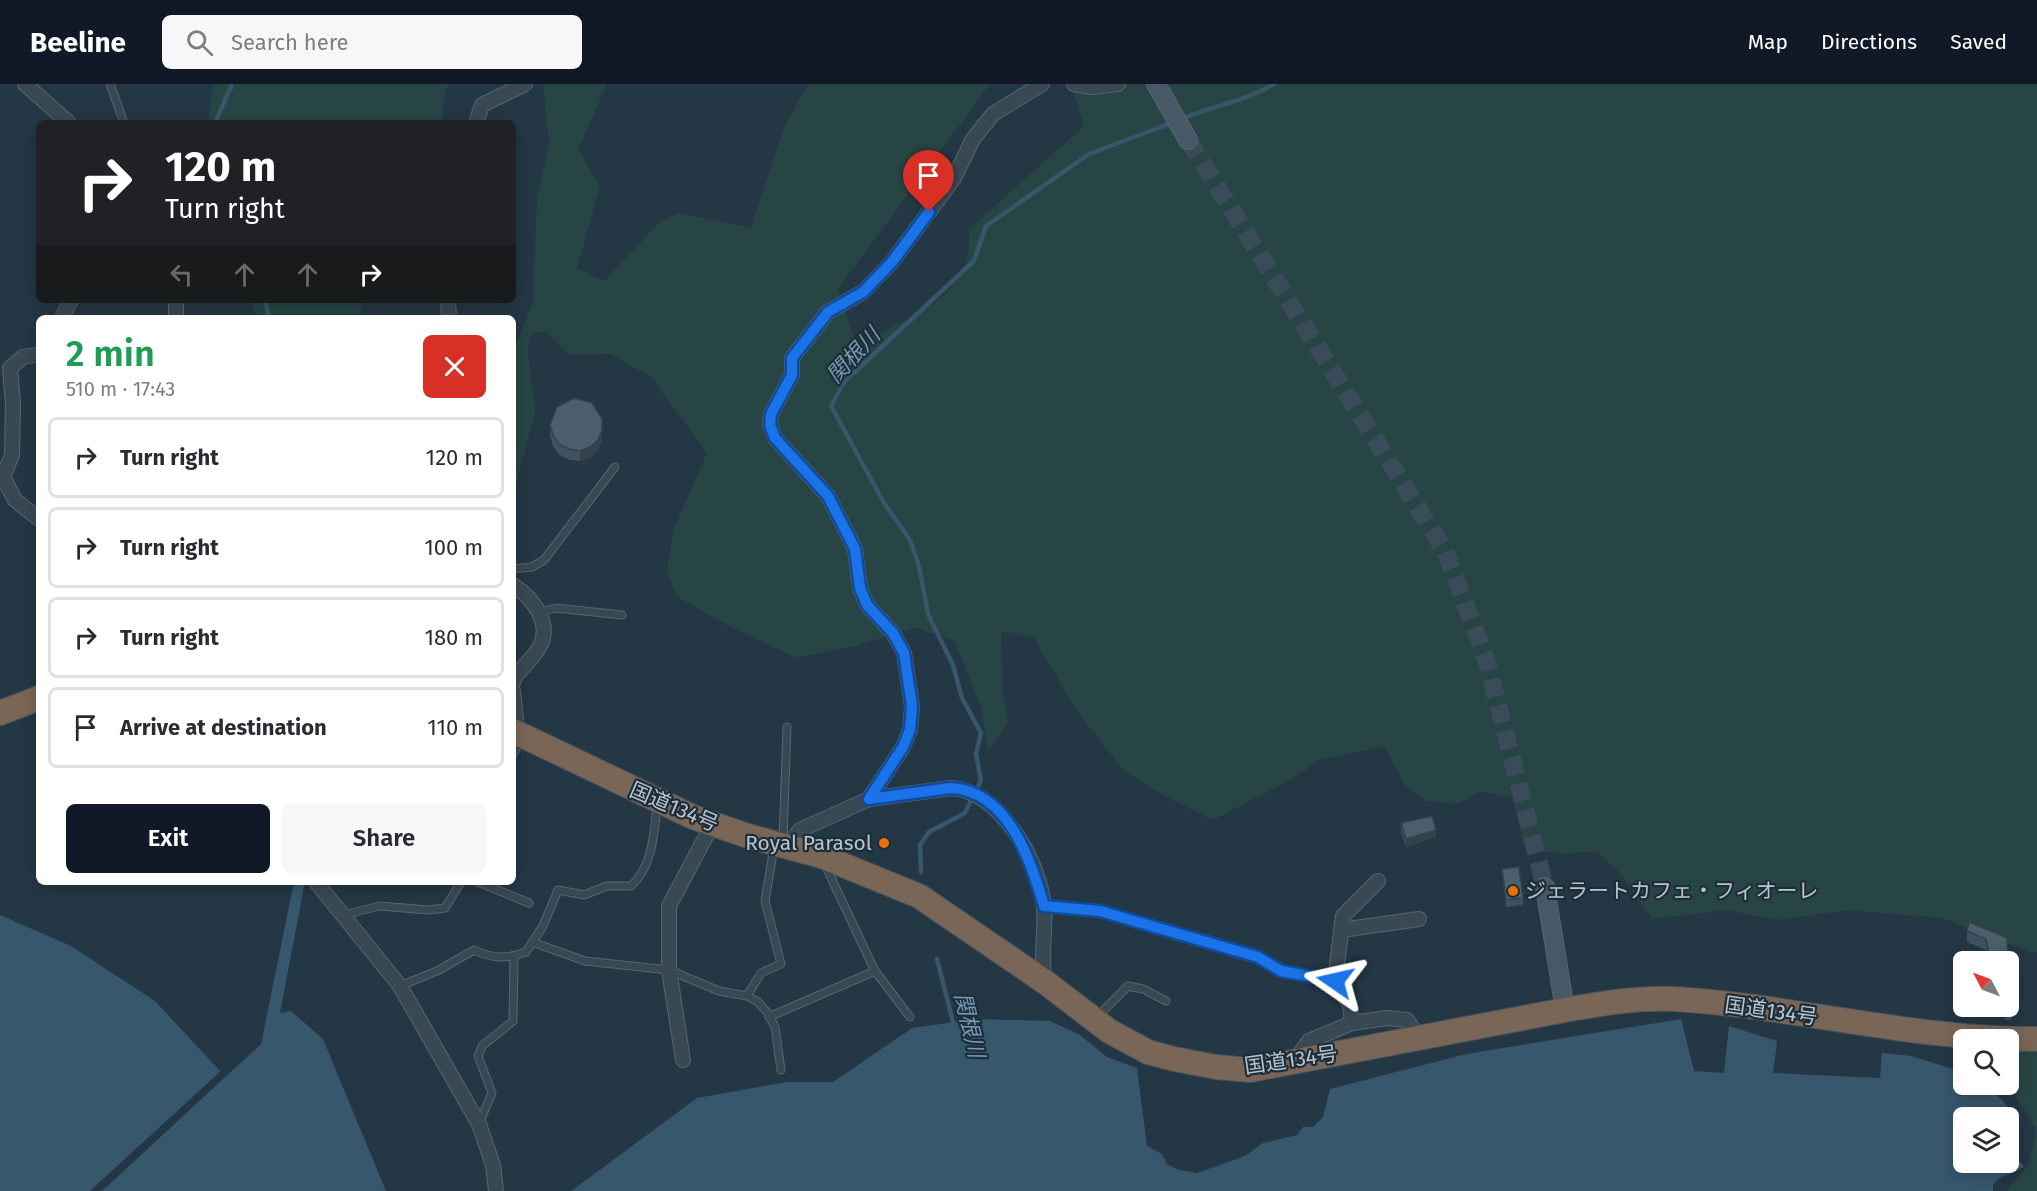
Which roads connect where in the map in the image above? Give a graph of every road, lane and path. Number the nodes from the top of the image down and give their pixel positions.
1 (25, 84) edge
2 (110, 84) edge
3 (525, 84) edge
4 (1042, 84) edge
5 (1074, 84) edge
6 (1118, 84) edge
7 (1156, 84) edge
8 (66, 120) edge
9 (123, 120) edge
10 (477, 120) edge
11 (1188, 140) tunnel mouth
12 (36, 355) edge
13 (615, 467) dead end
14 (36, 517) edge
15 (516, 569) edge
16 (516, 587) edge
17 (540, 612) junction
18 (622, 615) dead end
19 (516, 676) edge
20 (36, 699) edge
21 (0, 713) edge
22 (516, 718) edge
23 (787, 727) dead end
24 (516, 737) edge
25 (869, 799) junction
26 (658, 802) junction
27 (712, 825) junction
28 (781, 845) junction
29 (820, 856) junction
30 (1378, 881) dead end
31 (318, 885) edge
32 (459, 885) edge
33 (485, 885) edge
34 (1545, 887) tunnel mouth
35 (529, 903) dead end
36 (1044, 906) junction
37 (343, 915) junction
38 (1419, 919) dead end
39 (1341, 930) junction
40 (532, 942) junction
41 (514, 956) junction
42 (669, 970) junction
43 (875, 971) junction
44 (1335, 981) junction
45 (1046, 982) junction
46 (400, 986) junction
47 (747, 996) junction
48 (1166, 1001) dead end
49 (1565, 1010) junction
50 (770, 1017) junction
51 (909, 1017) dead end
52 (1094, 1020) junction
53 (1352, 1023) junction
54 (1418, 1036) junction
55 (2037, 1040) edge
56 (683, 1060) dead end
57 (1294, 1062) junction
58 (781, 1070) dead end
59 (479, 1124) junction
60 (496, 1191) edge

1 - 8 street
2 - 9 lane
3 - 10 street
4 - 25 street
5 - 6 street
7 - 11 main road
12 - 14 street
13 - 15 lane
16 - 17 street
17 - 18 lane
17 - 19 street
20 - 21 highway
22 - 24 street
23 - 28 lane
24 - 26 highway, 国道134号
25 - 28 street
25 - 36 street
26 - 27 highway, 国道134号
26 - 40 lane
27 - 28 highway, 国道134号
27 - 42 street
28 - 29 highway, 国道134号
28 - 47 lane
29 - 43 lane
29 - 45 highway, 国道134号
30 - 39 street
31 - 37 street
32 - 37 lane
33 - 35 lane
34 - 49 main road
36 - 44 lane
36 - 45 street
37 - 46 street
38 - 39 street
39 - 44 street
40 - 41 lane
40 - 42 lane
41 - 46 lane
41 - 59 lane
42 - 47 lane
42 - 56 street
43 - 50 lane
43 - 51 lane
44 - 53 street
45 - 52 highway, 国道134号
46 - 59 street
47 - 50 lane
48 - 52 lane
49 - 54 highway, 国道134号
49 - 55 highway, 国道134号
50 - 58 lane
52 - 57 highway, 国道134号
53 - 54 street
53 - 57 street
54 - 57 highway, 国道134号
59 - 60 street

